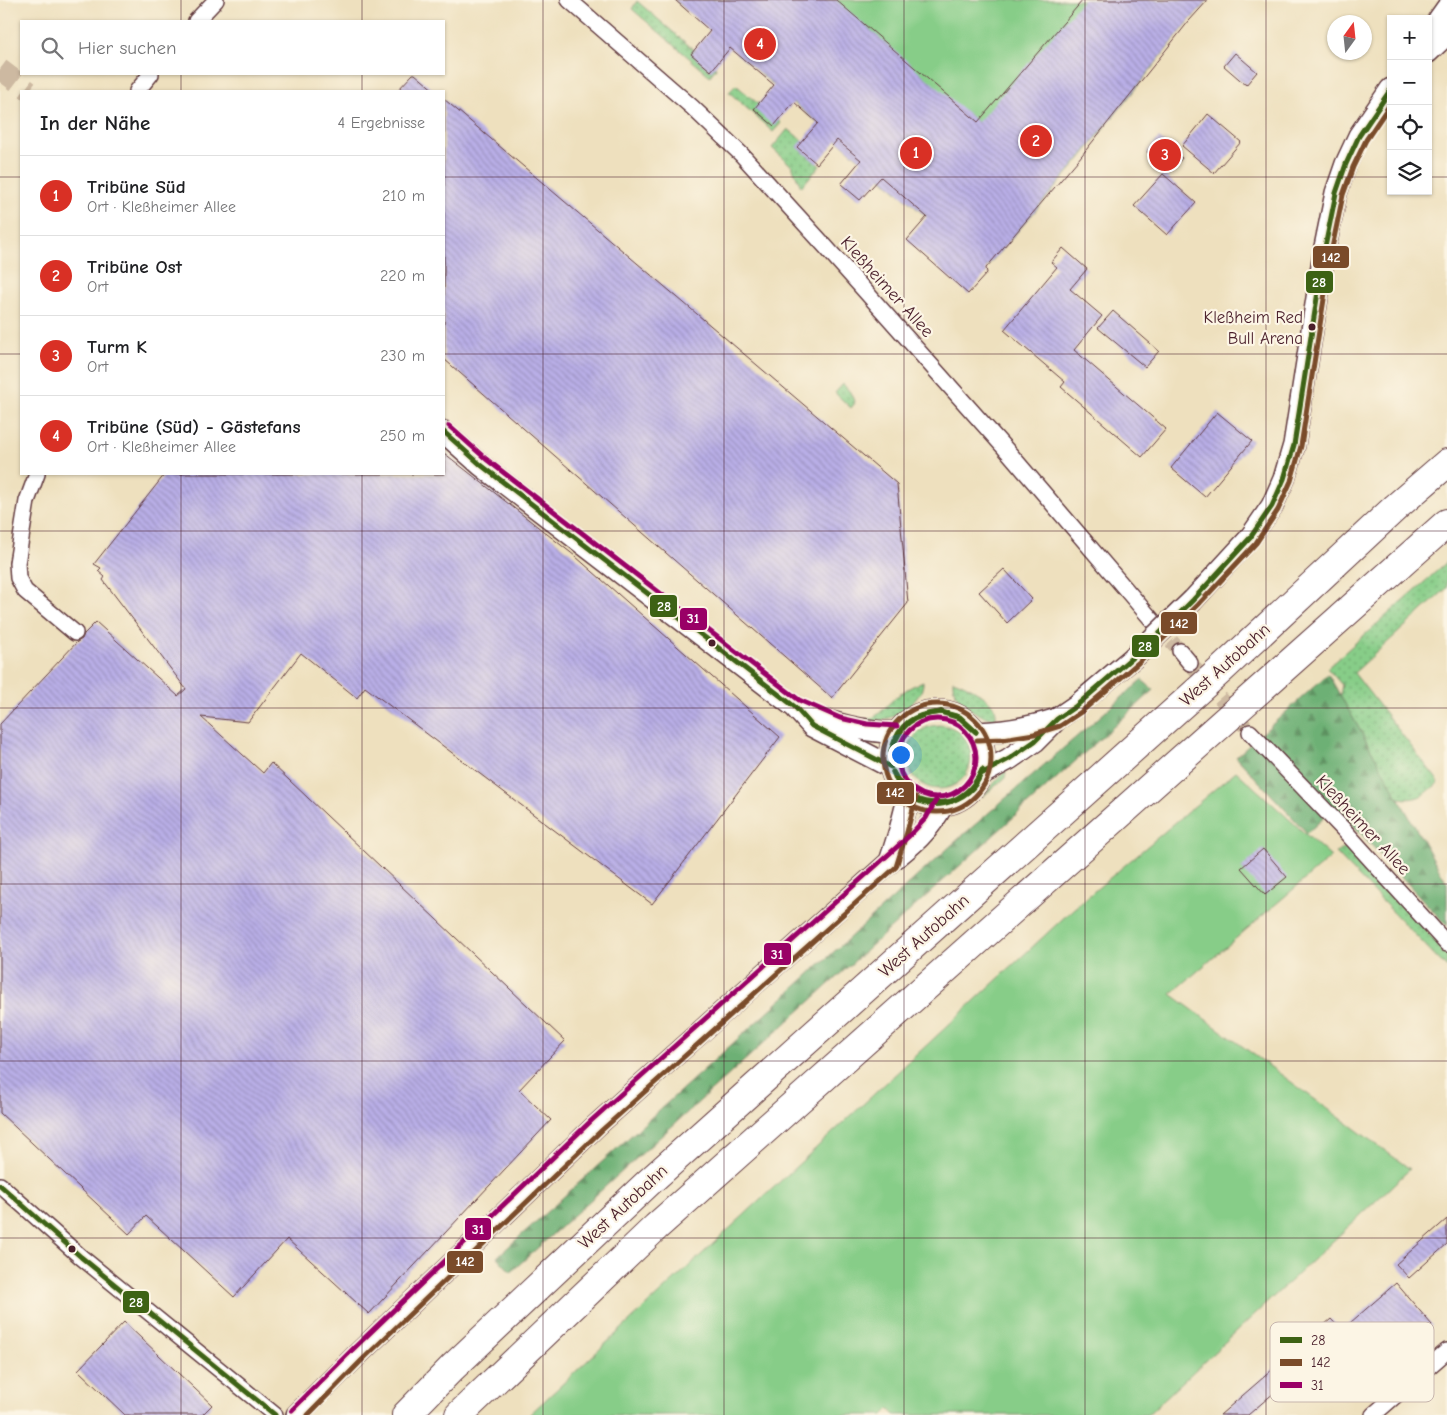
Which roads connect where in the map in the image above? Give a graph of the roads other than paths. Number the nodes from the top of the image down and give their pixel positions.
1 (216, 0) edge
2 (569, 0) edge
3 (1447, 8) edge
4 (197, 20) edge
5 (1432, 29) edge
6 (1447, 34) edge
7 (1432, 48) edge
8 (150, 75) edge
9 (138, 90) edge
10 (1387, 95) edge
11 (445, 433) edge
12 (1447, 463) edge
13 (37, 475) edge
14 (1447, 523) edge
15 (1153, 621) tunnel mouth
16 (74, 633) dead end
17 (1180, 651) tunnel mouth
18 (1190, 663) tunnel mouth
19 (795, 707) junction
20 (1057, 719) junction
21 (1250, 732) tunnel mouth
22 (897, 733) junction
23 (977, 733) junction
24 (892, 767) junction
25 (981, 774) junction
26 (909, 795) junction
27 (943, 804) junction
28 (890, 862) junction
29 (1447, 944) edge
30 (0, 1185) edge
31 (1447, 1351) edge
32 (1434, 1362) edge
33 (1387, 1402) edge
34 (275, 1415) edge
35 (297, 1415) edge
36 (406, 1415) edge
37 (459, 1415) edge
38 (1372, 1415) edge

1 - 4 street
2 - 15 street, Kleßheimer Allee
3 - 5 street
6 - 7 street
8 - 9 street
10 - 20 street, bridge
11 - 19 street
12 - 36 highway, West Autobahn
13 - 16 street
14 - 37 highway
17 - 18 street
19 - 22 street
19 - 24 street
20 - 23 street
20 - 25 street
21 - 29 street, Kleßheimer Allee
22 - 23 street
22 - 24 street
23 - 25 street
24 - 26 street
25 - 27 street
26 - 27 street
26 - 28 street
27 - 28 street
28 - 35 street
30 - 34 street
31 - 32 street
33 - 38 street

